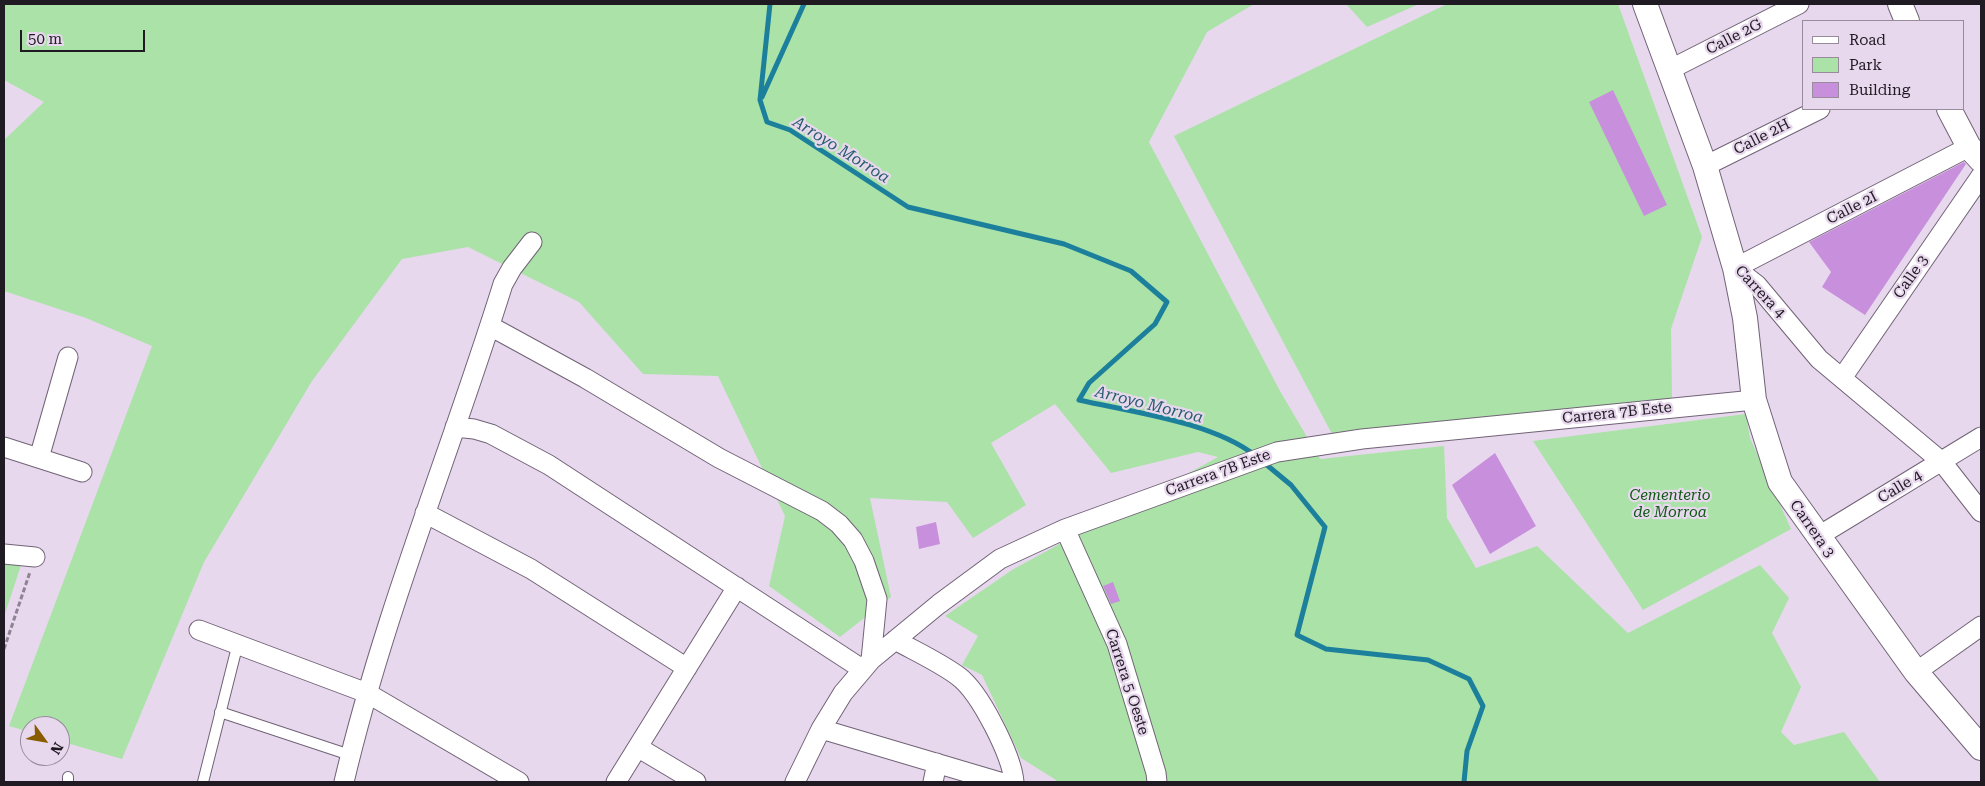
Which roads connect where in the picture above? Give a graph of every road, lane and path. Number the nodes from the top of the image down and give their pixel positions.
1 (1645, 4) edge
2 (1799, 4) edge
3 (1900, 4) edge
4 (1907, 20) edge
5 (1669, 70) junction
6 (1818, 110) edge
7 (1950, 110) edge
8 (1975, 154) edge
9 (1705, 166) junction
10 (1981, 176) edge
11 (532, 242) dead end
12 (1735, 268) junction
13 (490, 326) junction
14 (68, 357) dead end
15 (1842, 378) junction
16 (1754, 400) junction
17 (455, 427) junction
18 (1981, 436) edge
19 (4, 447) edge
20 (39, 458) junction
21 (1942, 462) junction
22 (82, 472) dead end
23 (1981, 512) edge
24 (425, 513) junction
25 (1065, 528) junction
26 (1817, 537) junction
27 (4, 554) edge
28 (36, 557) joint
29 (737, 588) junction
30 (1981, 626) edge
31 (199, 630) dead end
32 (895, 640) junction
33 (238, 643) junction
34 (4, 649) edge
35 (867, 664) junction
36 (687, 668) junction
37 (1916, 672) junction
38 (367, 693) junction
39 (220, 712) junction
40 (821, 728) junction
41 (639, 748) junction
42 (1981, 748) edge
43 (350, 755) junction
44 (937, 763) junction
45 (203, 782) edge
46 (344, 782) edge
47 (519, 782) edge
48 (616, 782) edge
49 (696, 782) edge
50 (795, 782) edge
51 (932, 782) edge
52 (1000, 782) edge
53 (1014, 782) edge
54 (1157, 782) edge

1 - 5 street, Carrera 4
2 - 5 street, Calle 2G
3 - 4 street
5 - 9 street, Carrera 4
6 - 9 street, Calle 2H
7 - 8 street
8 - 12 street, Calle 2I
9 - 12 street, Carrera 4
10 - 15 street, Calle 3
11 - 13 street
12 - 15 street, Carrera 4
12 - 16 street, Carrera 3
13 - 17 street
13 - 35 street
14 - 20 street
15 - 21 street, Carrera 4
16 - 25 street, Carrera 7B Este
16 - 26 street, Carrera 3
17 - 24 street
17 - 29 street
18 - 21 street, Calle 4
19 - 20 street
20 - 22 street
21 - 23 street, Carrera 4
21 - 26 street, Calle 4
24 - 36 street
24 - 38 street
25 - 32 street, Carrera 7B Este
25 - 54 street, Carrera 5 Oeste
26 - 37 street, Carrera 3
27 - 28 street
28 - 34 path
29 - 35 street
29 - 36 street
30 - 37 street
31 - 33 street
32 - 35 street, Carrera 7B Este
32 - 53 street
33 - 38 street
33 - 39 lane
35 - 40 street, Carrera 7B Este
36 - 41 street
37 - 42 street, Carrera 3
38 - 43 street
38 - 47 street
39 - 43 lane
39 - 45 lane
40 - 44 street
40 - 50 street, Carrera 7B Este
41 - 48 street
41 - 49 street
43 - 46 street
44 - 51 street
44 - 52 street

